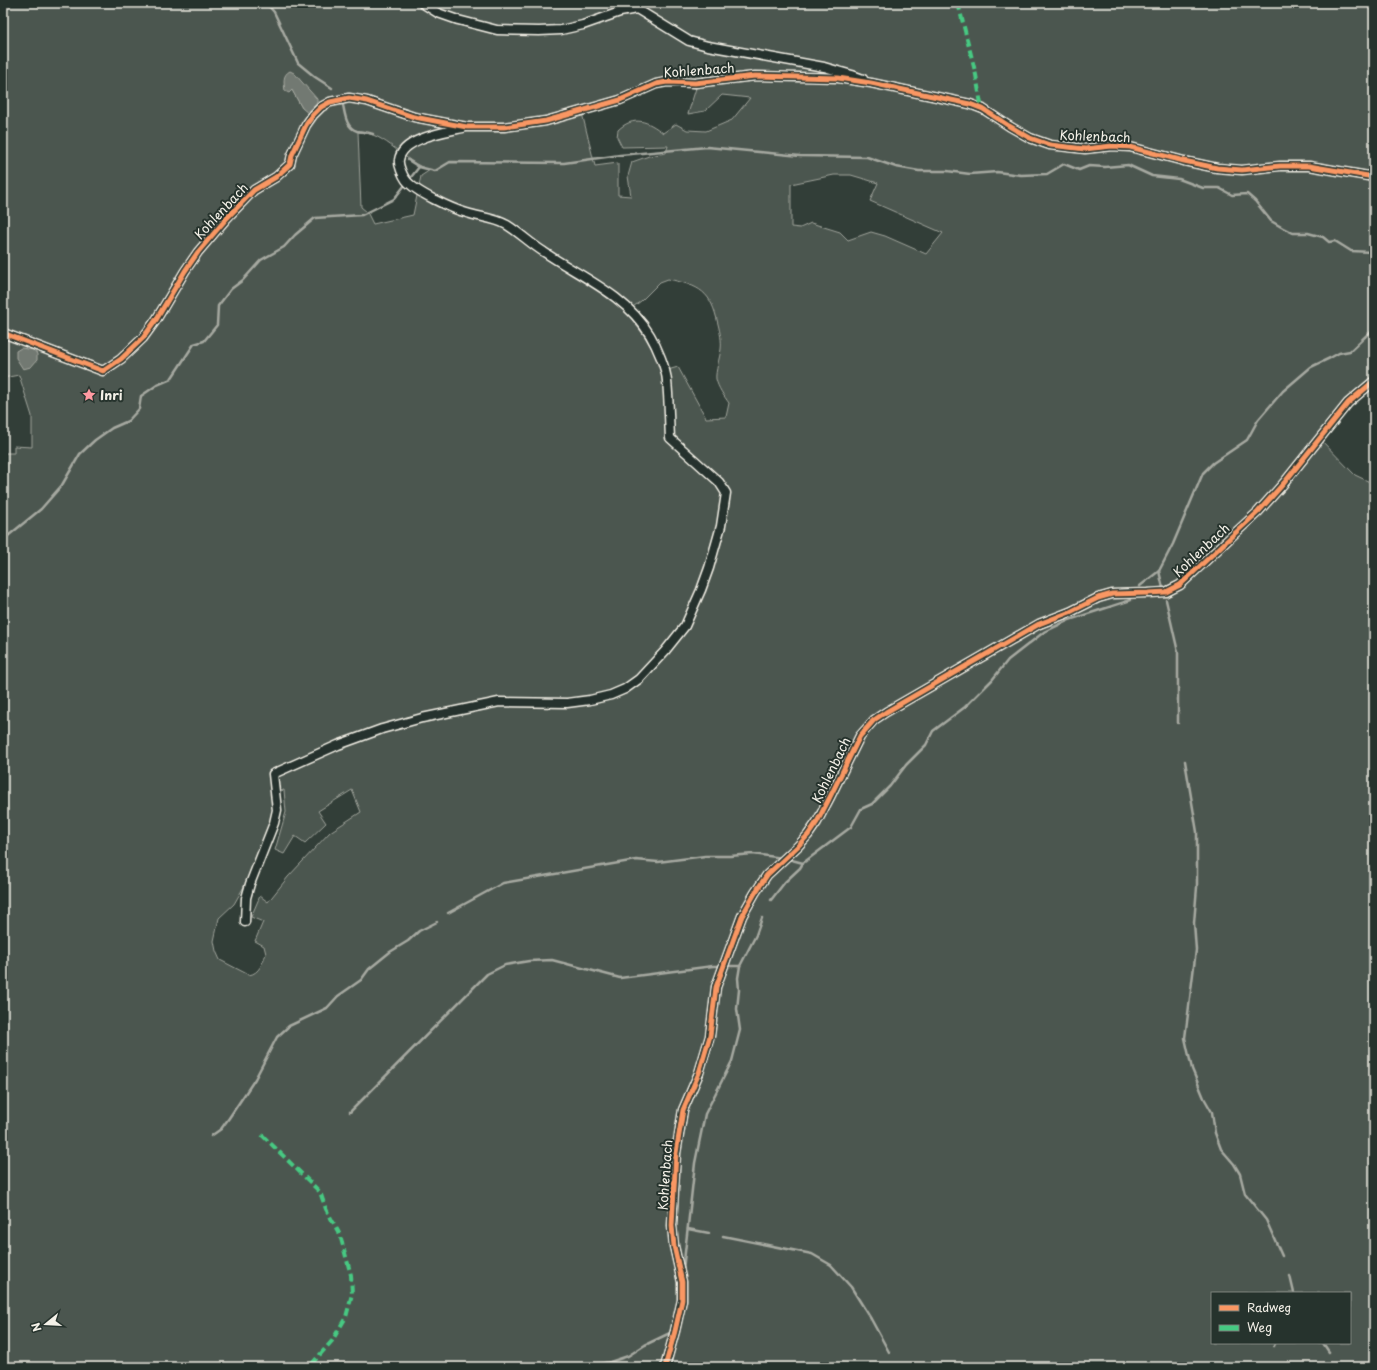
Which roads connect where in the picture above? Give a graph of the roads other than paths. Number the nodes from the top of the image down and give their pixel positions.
1 (422, 3) edge
2 (871, 83) junction
3 (467, 127) junction
4 (1374, 177) edge
5 (3, 333) edge
6 (1374, 381) edge
7 (245, 922) dead end
8 (665, 1367) edge

1 - 2 street, Kohlenbach
2 - 3 street, Kohlenbach
2 - 4 street, Kohlenbach
3 - 5 street, Kohlenbach
3 - 7 street
6 - 8 street, Kohlenbach

